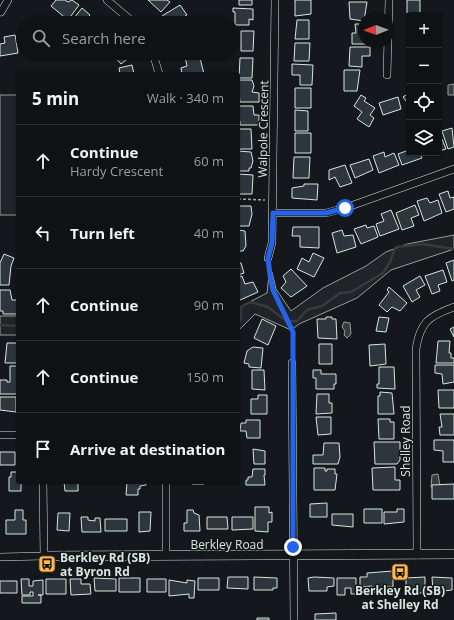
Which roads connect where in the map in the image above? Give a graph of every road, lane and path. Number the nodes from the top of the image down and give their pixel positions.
1 (8, 0) edge
2 (107, 0) edge
3 (275, 0) edge
4 (388, 0) edge
5 (1, 12) edge
6 (126, 16) edge
7 (155, 60) edge
8 (158, 72) edge
9 (387, 75) dead end
10 (454, 169) edge
11 (240, 199) edge
12 (273, 200) junction
13 (273, 213) junction
14 (268, 258) joint
15 (454, 307) edge
16 (292, 363) joint
17 (0, 435) edge
18 (16, 435) edge
19 (43, 484) edge
20 (166, 484) edge
21 (454, 554) edge
22 (417, 555) junction
23 (44, 556) junction
24 (166, 556) junction
25 (294, 556) junction
26 (0, 557) edge
27 (294, 620) edge

1 - 5 street
2 - 6 street
3 - 12 street, Walpole Crescent
4 - 9 street
7 - 8 street
10 - 13 street
11 - 12 path
12 - 13 street, Walpole Crescent
13 - 14 street, Walpole Crescent
14 - 16 path
15 - 22 street, Shelley Road
16 - 25 street
17 - 18 street
19 - 23 street
20 - 24 street
21 - 22 street, Berkley Road
22 - 25 street, Berkley Road
23 - 24 street, Berkley Road
23 - 26 street, Berkley Road
24 - 25 street, Berkley Road
25 - 27 street

